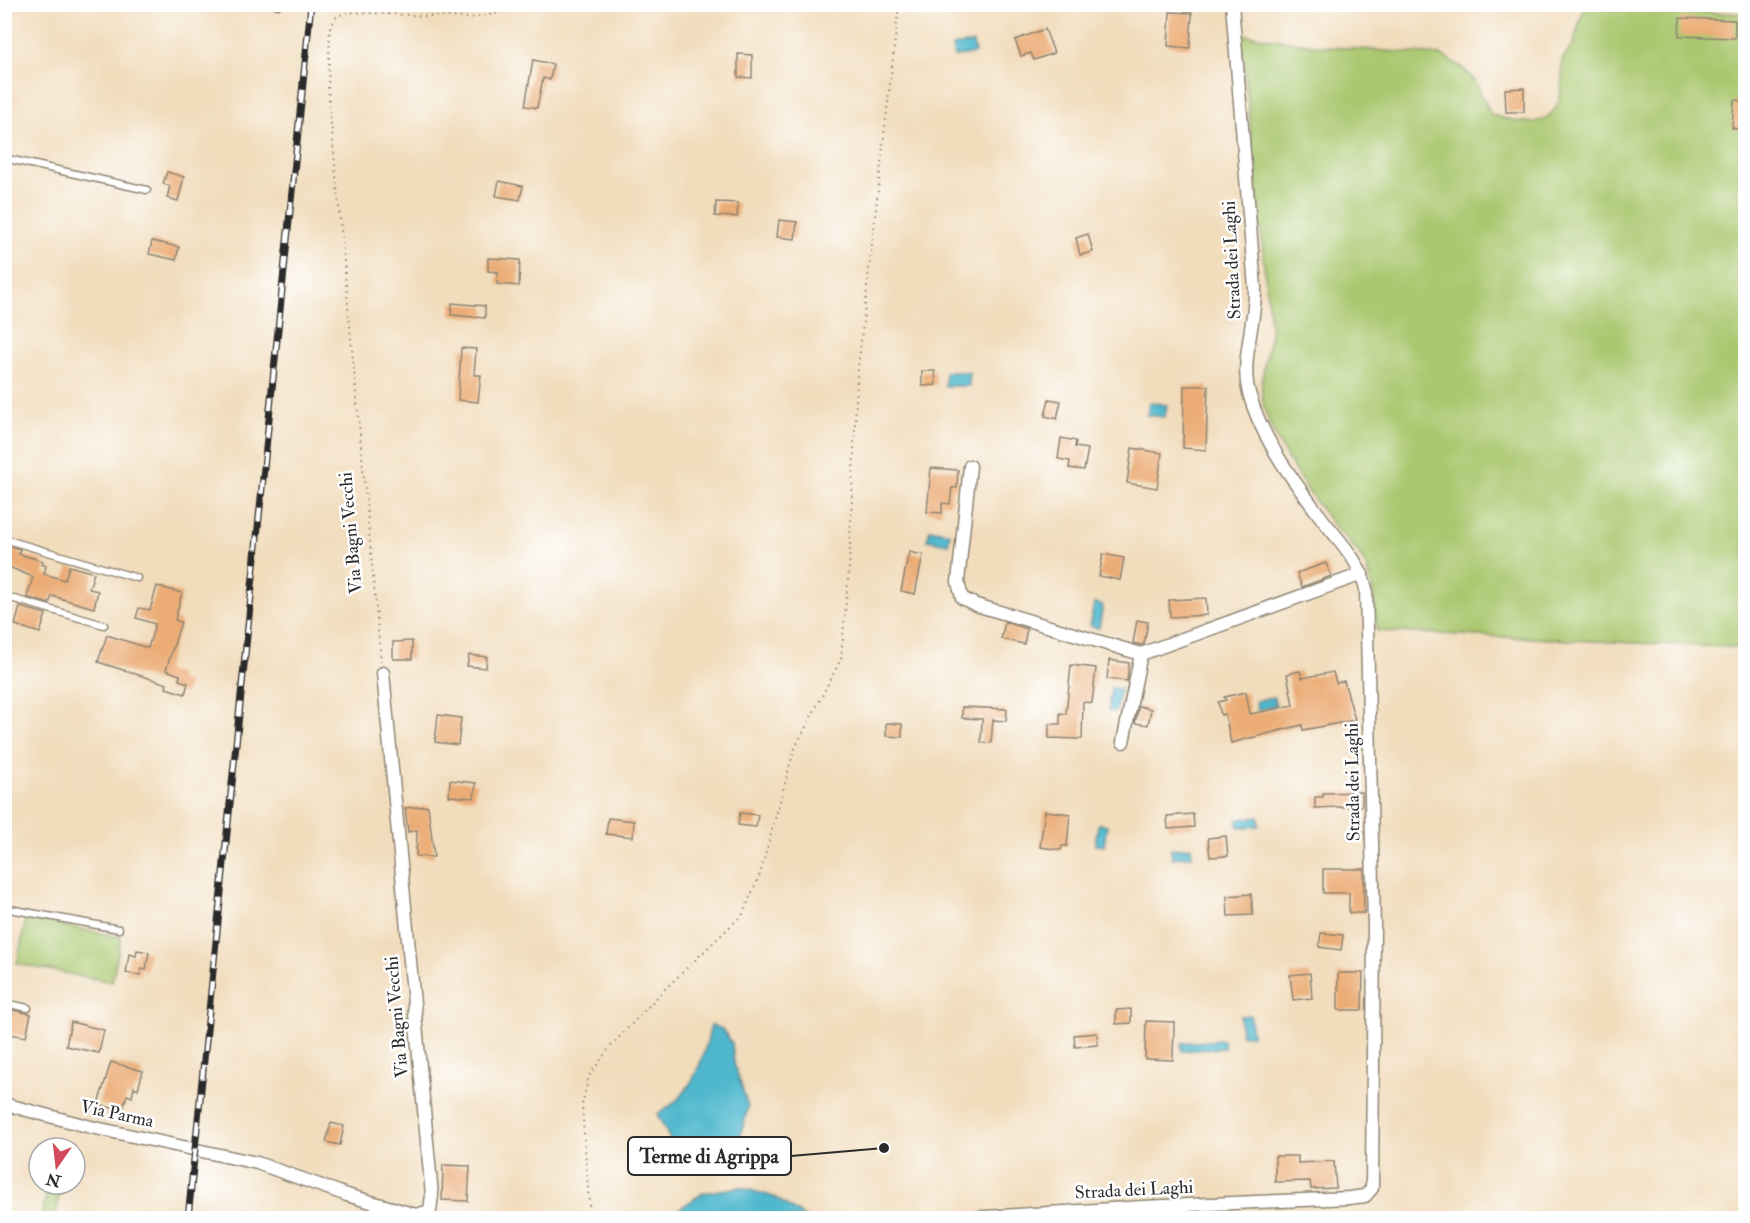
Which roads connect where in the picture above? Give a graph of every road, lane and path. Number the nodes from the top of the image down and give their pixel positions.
1 (509, 4) edge
2 (899, 4) edge
3 (1232, 4) edge
4 (4, 158) edge
5 (147, 190) dead end
6 (970, 466) dead end
7 (4, 539) edge
8 (1362, 574) junction
9 (137, 578) dead end
10 (4, 596) edge
11 (104, 625) dead end
12 (1141, 654) junction
13 (382, 673) joint
14 (1123, 742) dead end
15 (4, 909) edge
16 (119, 929) dead end
17 (4, 1003) edge
18 (28, 1008) dead end
19 (4, 1104) edge
20 (416, 1215) joint
21 (590, 1218) edge
22 (970, 1218) edge

1 - 13 path, Via Bagni Vecchi
2 - 21 path
3 - 8 street, Strada dei Laghi
4 - 5 lane
6 - 12 street
7 - 9 lane
8 - 12 street
8 - 22 street, Strada dei Laghi
10 - 11 lane
12 - 14 street
13 - 20 street, Via Bagni Vecchi
15 - 16 lane
17 - 18 lane
19 - 20 street, Via Parma

